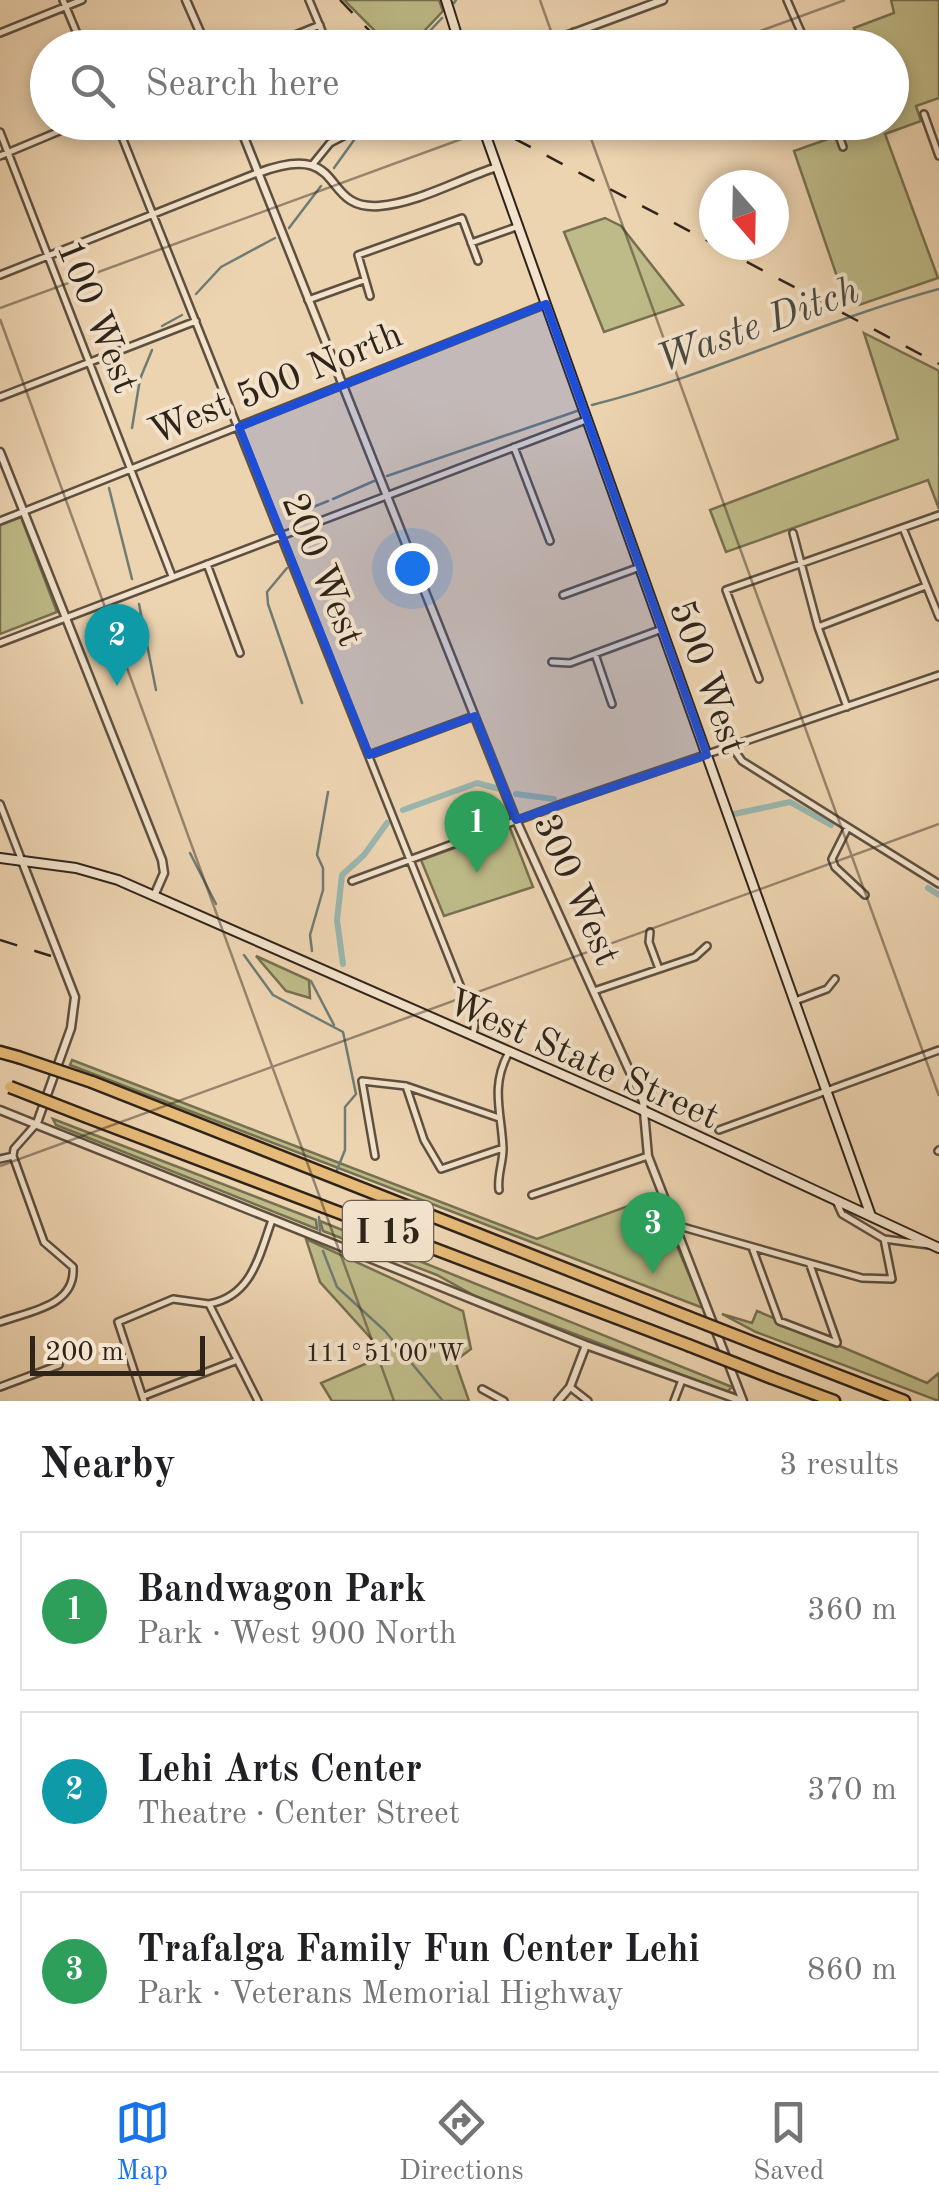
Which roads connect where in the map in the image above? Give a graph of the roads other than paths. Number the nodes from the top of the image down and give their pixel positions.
1 (82, 0) edge
2 (186, 0) edge
3 (308, 0) edge
4 (446, 0) edge
5 (663, 0) edge
6 (788, 0) edge
7 (64, 3) edge
8 (320, 25) junction
9 (76, 30) edge
10 (199, 30) edge
11 (308, 30) edge
12 (322, 30) edge
13 (455, 30) edge
14 (580, 30) edge
15 (800, 30) edge
16 (0, 33) edge
17 (924, 114) dead end
18 (0, 132) edge
19 (38, 140) edge
20 (123, 140) edge
21 (245, 140) edge
22 (336, 140) edge
23 (488, 140) edge
24 (840, 140) edge
25 (843, 147) dead end
26 (3, 155) edge
27 (939, 156) edge
28 (495, 162) junction
29 (313, 164) junction
30 (258, 172) junction
31 (152, 214) junction
32 (519, 226) junction
33 (471, 243) junction
34 (46, 257) junction
35 (478, 260) dead end
36 (0, 275) edge
37 (364, 280) junction
38 (370, 296) dead end
39 (308, 300) junction
40 (546, 304) junction
41 (196, 321) junction
42 (89, 364) junction
43 (342, 386) junction
44 (0, 397) edge
45 (588, 420) junction
46 (239, 427) junction
47 (514, 447) junction
48 (0, 452) edge
49 (132, 469) junction
50 (385, 495) junction
51 (24, 512) junction
52 (938, 515) edge
53 (0, 520) edge
54 (902, 527) junction
55 (793, 533) dead end
56 (281, 535) junction
57 (550, 541) dead end
58 (206, 564) junction
59 (800, 564) junction
60 (640, 566) junction
61 (173, 577) junction
62 (923, 587) junction
63 (564, 596) dead end
64 (939, 617) edge
65 (66, 618) junction
66 (818, 627) junction
67 (662, 629) junction
68 (0, 643) edge
69 (240, 653) dead end
70 (595, 654) junction
71 (552, 662) dead end
72 (939, 675) edge
73 (760, 679) dead end
74 (612, 704) dead end
75 (847, 707) junction
76 (475, 716) junction
77 (732, 747) junction
78 (708, 755) junction
79 (370, 756) junction
80 (0, 804) edge
81 (516, 820) junction
82 (848, 827) junction
83 (0, 858) edge
84 (410, 859) junction
85 (22, 861) junction
86 (352, 881) dead end
87 (939, 884) edge
88 (865, 895) dead end
89 (154, 896) junction
90 (650, 932) dead end
91 (706, 946) dead end
92 (659, 968) junction
93 (836, 980) dead end
94 (594, 990) junction
95 (795, 1001) junction
96 (472, 1038) junction
97 (939, 1050) edge
98 (0, 1052) edge
99 (508, 1054) junction
100 (5, 1085) edge
101 (406, 1086) junction
102 (827, 1090) junction
103 (0, 1110) edge
104 (642, 1110) junction
105 (499, 1118) junction
106 (37, 1123) junction
107 (720, 1130) dead end
108 (503, 1148) junction
109 (12, 1156) junction
110 (374, 1156) dead end
111 (648, 1156) junction
112 (0, 1160) edge
113 (498, 1190) dead end
114 (532, 1195) dead end
115 (836, 1199) junction
116 (871, 1216) junction
117 (272, 1220) junction
118 (678, 1226) junction
119 (884, 1239) junction
120 (936, 1247) edge
121 (752, 1248) junction
122 (810, 1265) junction
123 (208, 1304) junction
124 (0, 1322) edge
125 (586, 1345) junction
126 (234, 1361) junction
127 (59, 1365) dead end
128 (682, 1380) junction
129 (570, 1386) junction
130 (0, 1387) edge
131 (482, 1389) dead end
132 (144, 1399) edge
133 (258, 1401) edge
134 (504, 1401) edge
135 (558, 1401) edge
136 (588, 1401) edge
137 (674, 1401) edge
138 (744, 1401) edge
139 (834, 1401) edge
140 (904, 1401) edge

1 - 7 street
2 - 10 street
3 - 8 street
4 - 13 main road
5 - 14 street
6 - 15 street
7 - 9 street
7 - 16 street
8 - 11 street
8 - 12 street
17 - 27 street
18 - 26 street, 100 West
19 - 26 street
20 - 31 street, 200 West
21 - 30 street, 300 West
22 - 29 street
23 - 28 main road, 500 West
24 - 25 street
26 - 34 street, 100 West
28 - 29 street
28 - 32 main road, 500 West
29 - 30 street
30 - 31 street
30 - 39 street, 300 West
31 - 34 street
31 - 41 street, 200 West
32 - 33 street
32 - 40 main road, 500 West
33 - 35 street
33 - 37 street
34 - 36 street
34 - 42 street, 100 West
37 - 38 street
37 - 39 street
39 - 43 street, 300 West
40 - 43 street, West 500 North
40 - 45 main road, 500 West
41 - 42 street
41 - 46 street, 200 West
42 - 44 street
42 - 49 street, 100 West
43 - 46 street, West 500 North
43 - 50 street, 300 West
45 - 47 street
45 - 60 main road, 500 West
46 - 49 street, West 500 North
46 - 56 street, 200 West
47 - 50 street
47 - 57 street
48 - 51 street
49 - 51 street, West 500 North
49 - 61 street, 100 West
50 - 56 street
50 - 76 street, 300 West
51 - 53 street, West 500 North
51 - 65 street
52 - 54 street
54 - 59 street
54 - 62 street
55 - 59 street
56 - 58 street
56 - 79 street, 200 West
58 - 61 street
58 - 69 street
59 - 66 street
59 - 73 street
60 - 63 street
60 - 67 main road, 500 West
61 - 65 street
62 - 64 street
62 - 66 street
65 - 68 street
65 - 89 street
66 - 75 street
67 - 70 street
67 - 78 main road, 500 West
70 - 71 street
70 - 74 street
72 - 75 street
75 - 77 street
76 - 79 street
76 - 81 street, 300 West
77 - 78 street
77 - 82 street
78 - 81 street
78 - 95 main road, 500 West
79 - 84 street, 200 West
80 - 85 street
81 - 84 street
81 - 94 street, 300 West
82 - 87 street
82 - 88 street
83 - 85 main road, West State Street
84 - 86 street
84 - 96 street, 200 West
85 - 89 main road, West State Street
85 - 106 street
89 - 96 main road, West State Street
90 - 92 street
91 - 92 street
92 - 94 street
93 - 95 street
94 - 104 street, 300 West
95 - 102 main road, 500 West
96 - 99 main road, West State Street
97 - 102 street
98 - 140 highway, I 15, bridge
99 - 104 main road, West State Street
99 - 105 street
100 - 139 highway, I 15, bridge
101 - 105 street
101 - 108 street
101 - 110 street
102 - 107 street
102 - 116 main road, 500 West
103 - 106 street
104 - 111 street, 300 West
104 - 115 main road, West State Street
105 - 108 street
106 - 109 street
106 - 117 street
108 - 113 street
109 - 112 street
109 - 124 street
111 - 114 street
111 - 118 street, 300 West
115 - 116 main road, West State Street
115 - 119 street
116 - 120 main road, West State Street
117 - 123 street
117 - 125 street
118 - 121 street
118 - 138 street, 300 West
119 - 120 street
119 - 122 street
121 - 122 street
121 - 122 street
123 - 126 street
123 - 132 street
125 - 128 street
125 - 129 street
126 - 132 street
126 - 133 street
127 - 130 street
128 - 137 street
128 - 138 street
129 - 135 street
129 - 136 street
131 - 134 street

